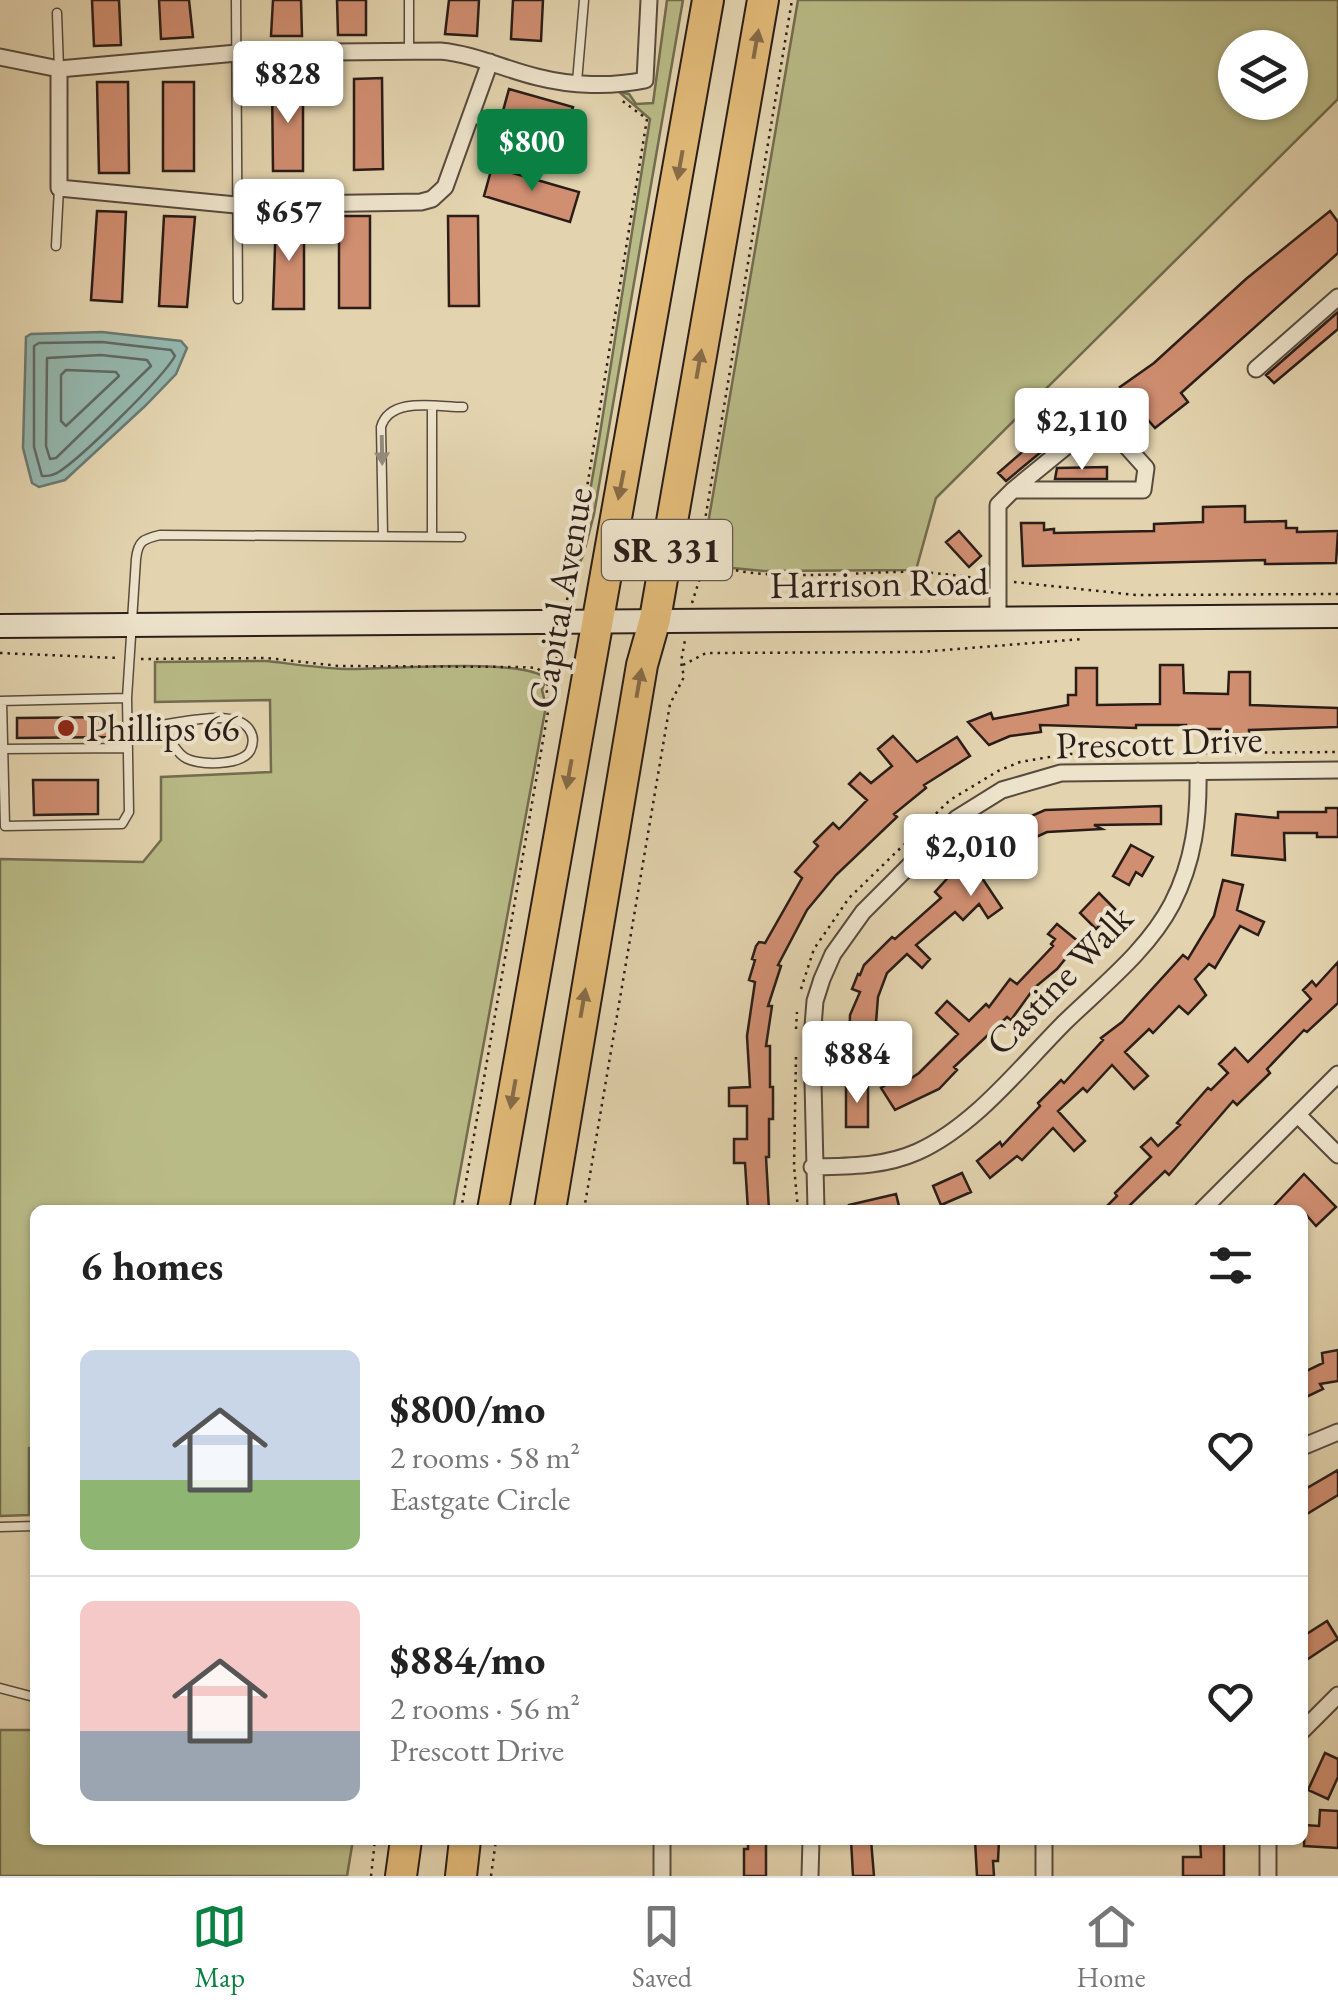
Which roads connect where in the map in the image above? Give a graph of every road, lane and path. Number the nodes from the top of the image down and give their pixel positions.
1 (236, 0) edge
2 (409, 0) edge
3 (584, 0) edge
4 (649, 0) edge
5 (708, 0) edge
6 (763, 0) edge
7 (792, 0) edge
8 (57, 14) dead end
9 (409, 52) junction
10 (237, 53) junction
11 (0, 57) edge
12 (490, 62) junction
13 (59, 68) junction
14 (577, 82) junction
15 (617, 97) dead end
16 (470, 116) junction
17 (580, 155) dead end
18 (59, 188) junction
19 (236, 205) junction
20 (56, 246) dead end
21 (1338, 297) edge
22 (238, 300) dead end
23 (1256, 368) dead end
24 (432, 407) junction
25 (463, 407) dead end
26 (1012, 490) junction
27 (383, 536) junction
28 (432, 536) junction
29 (461, 536) dead end
30 (706, 559) junction
31 (702, 566) dead end
32 (604, 575) junction
33 (998, 580) junction
34 (1338, 594) edge
35 (998, 616) junction
36 (1338, 616) edge
37 (655, 619) junction
38 (596, 620) junction
39 (134, 624) junction
40 (0, 626) edge
41 (1098, 637) dead end
42 (0, 653) edge
43 (130, 659) junction
44 (127, 698) junction
45 (1, 701) edge
46 (128, 725) junction
47 (162, 725) junction
48 (128, 748) junction
49 (3, 749) junction
50 (1338, 752) edge
51 (1338, 770) edge
52 (1198, 771) junction
53 (800, 994) dead end
54 (798, 1007) dead end
55 (796, 1038) dead end
56 (796, 1056) dead end
57 (1338, 1074) edge
58 (1298, 1115) junction
59 (1338, 1155) edge
60 (812, 1167) junction
61 (463, 1205) edge
62 (493, 1205) edge
63 (551, 1205) edge
64 (585, 1205) edge
65 (798, 1205) edge
66 (816, 1205) edge
67 (1207, 1205) edge
68 (1338, 1432) edge
69 (1308, 1444) edge
70 (30, 1526) edge
71 (0, 1528) edge
72 (0, 1688) edge
73 (1338, 1695) edge
74 (30, 1696) edge
75 (1308, 1725) edge
76 (374, 1845) edge
77 (405, 1845) edge
78 (464, 1845) edge
79 (495, 1845) edge
80 (662, 1845) edge
81 (810, 1845) edge
82 (1044, 1845) edge
83 (1268, 1845) edge
84 (370, 1876) edge
85 (401, 1876) edge
86 (461, 1876) edge
87 (492, 1876) edge
88 (662, 1876) edge
89 (810, 1876) edge
90 (1044, 1876) edge
91 (1268, 1876) edge

1 - 10 lane
2 - 9 lane
3 - 14 lane
4 - 14 street
5 -> 32 highway, Capital Avenue / SR 331
37 -> 6 highway, SR 331
7 - 30 path
8 - 13 lane
9 - 10 street
9 - 12 street
10 - 13 street
10 - 19 lane
11 - 13 street
12 - 14 street
12 - 16 street
13 - 18 street
15 - 32 path
16 - 17 lane
16 - 19 street
18 - 19 street
18 - 20 lane
19 - 22 lane
21 - 23 street
24 - 25 lane
24 -> 27 lane
24 - 28 lane
26 - 26 street
26 - 33 street
27 - 28 lane
27 - 39 lane
28 - 29 lane
30 - 31 path
30 - 33 path
32 - 38 highway, Capital Avenue / SR 331
33 - 34 path
33 - 35 street
35 - 36 street, Harrison Road
35 - 37 street, Harrison Road
37 - 38 street, Harrison Road
63 -> 37 highway, SR 331
38 - 39 street, Harrison Road
38 -> 62 highway, Capital Avenue / SR 331
39 - 40 street, Harrison Road
39 - 43 lane
41 - 64 path
42 - 43 path
43 - 44 lane
43 - 61 path
44 - 45 lane
44 - 46 lane
45 - 49 lane
46 - 47 lane
46 - 48 lane
47 - 47 lane
48 - 49 lane
48 - 49 lane
50 - 53 path
51 - 52 street, Prescott Drive
52 - 60 street, Castine Walk
52 - 60 street, Prescott Drive
54 - 55 path
56 - 65 path
57 - 58 street
58 - 59 street
58 - 67 street
60 - 66 street, Prescott Drive
68 - 69 street
70 - 71 lane
72 - 74 lane
73 - 75 street
76 - 84 path
77 - 85 highway
78 - 86 highway
79 - 87 path
80 - 88 street
81 - 89 street
82 - 90 street
83 - 91 street

